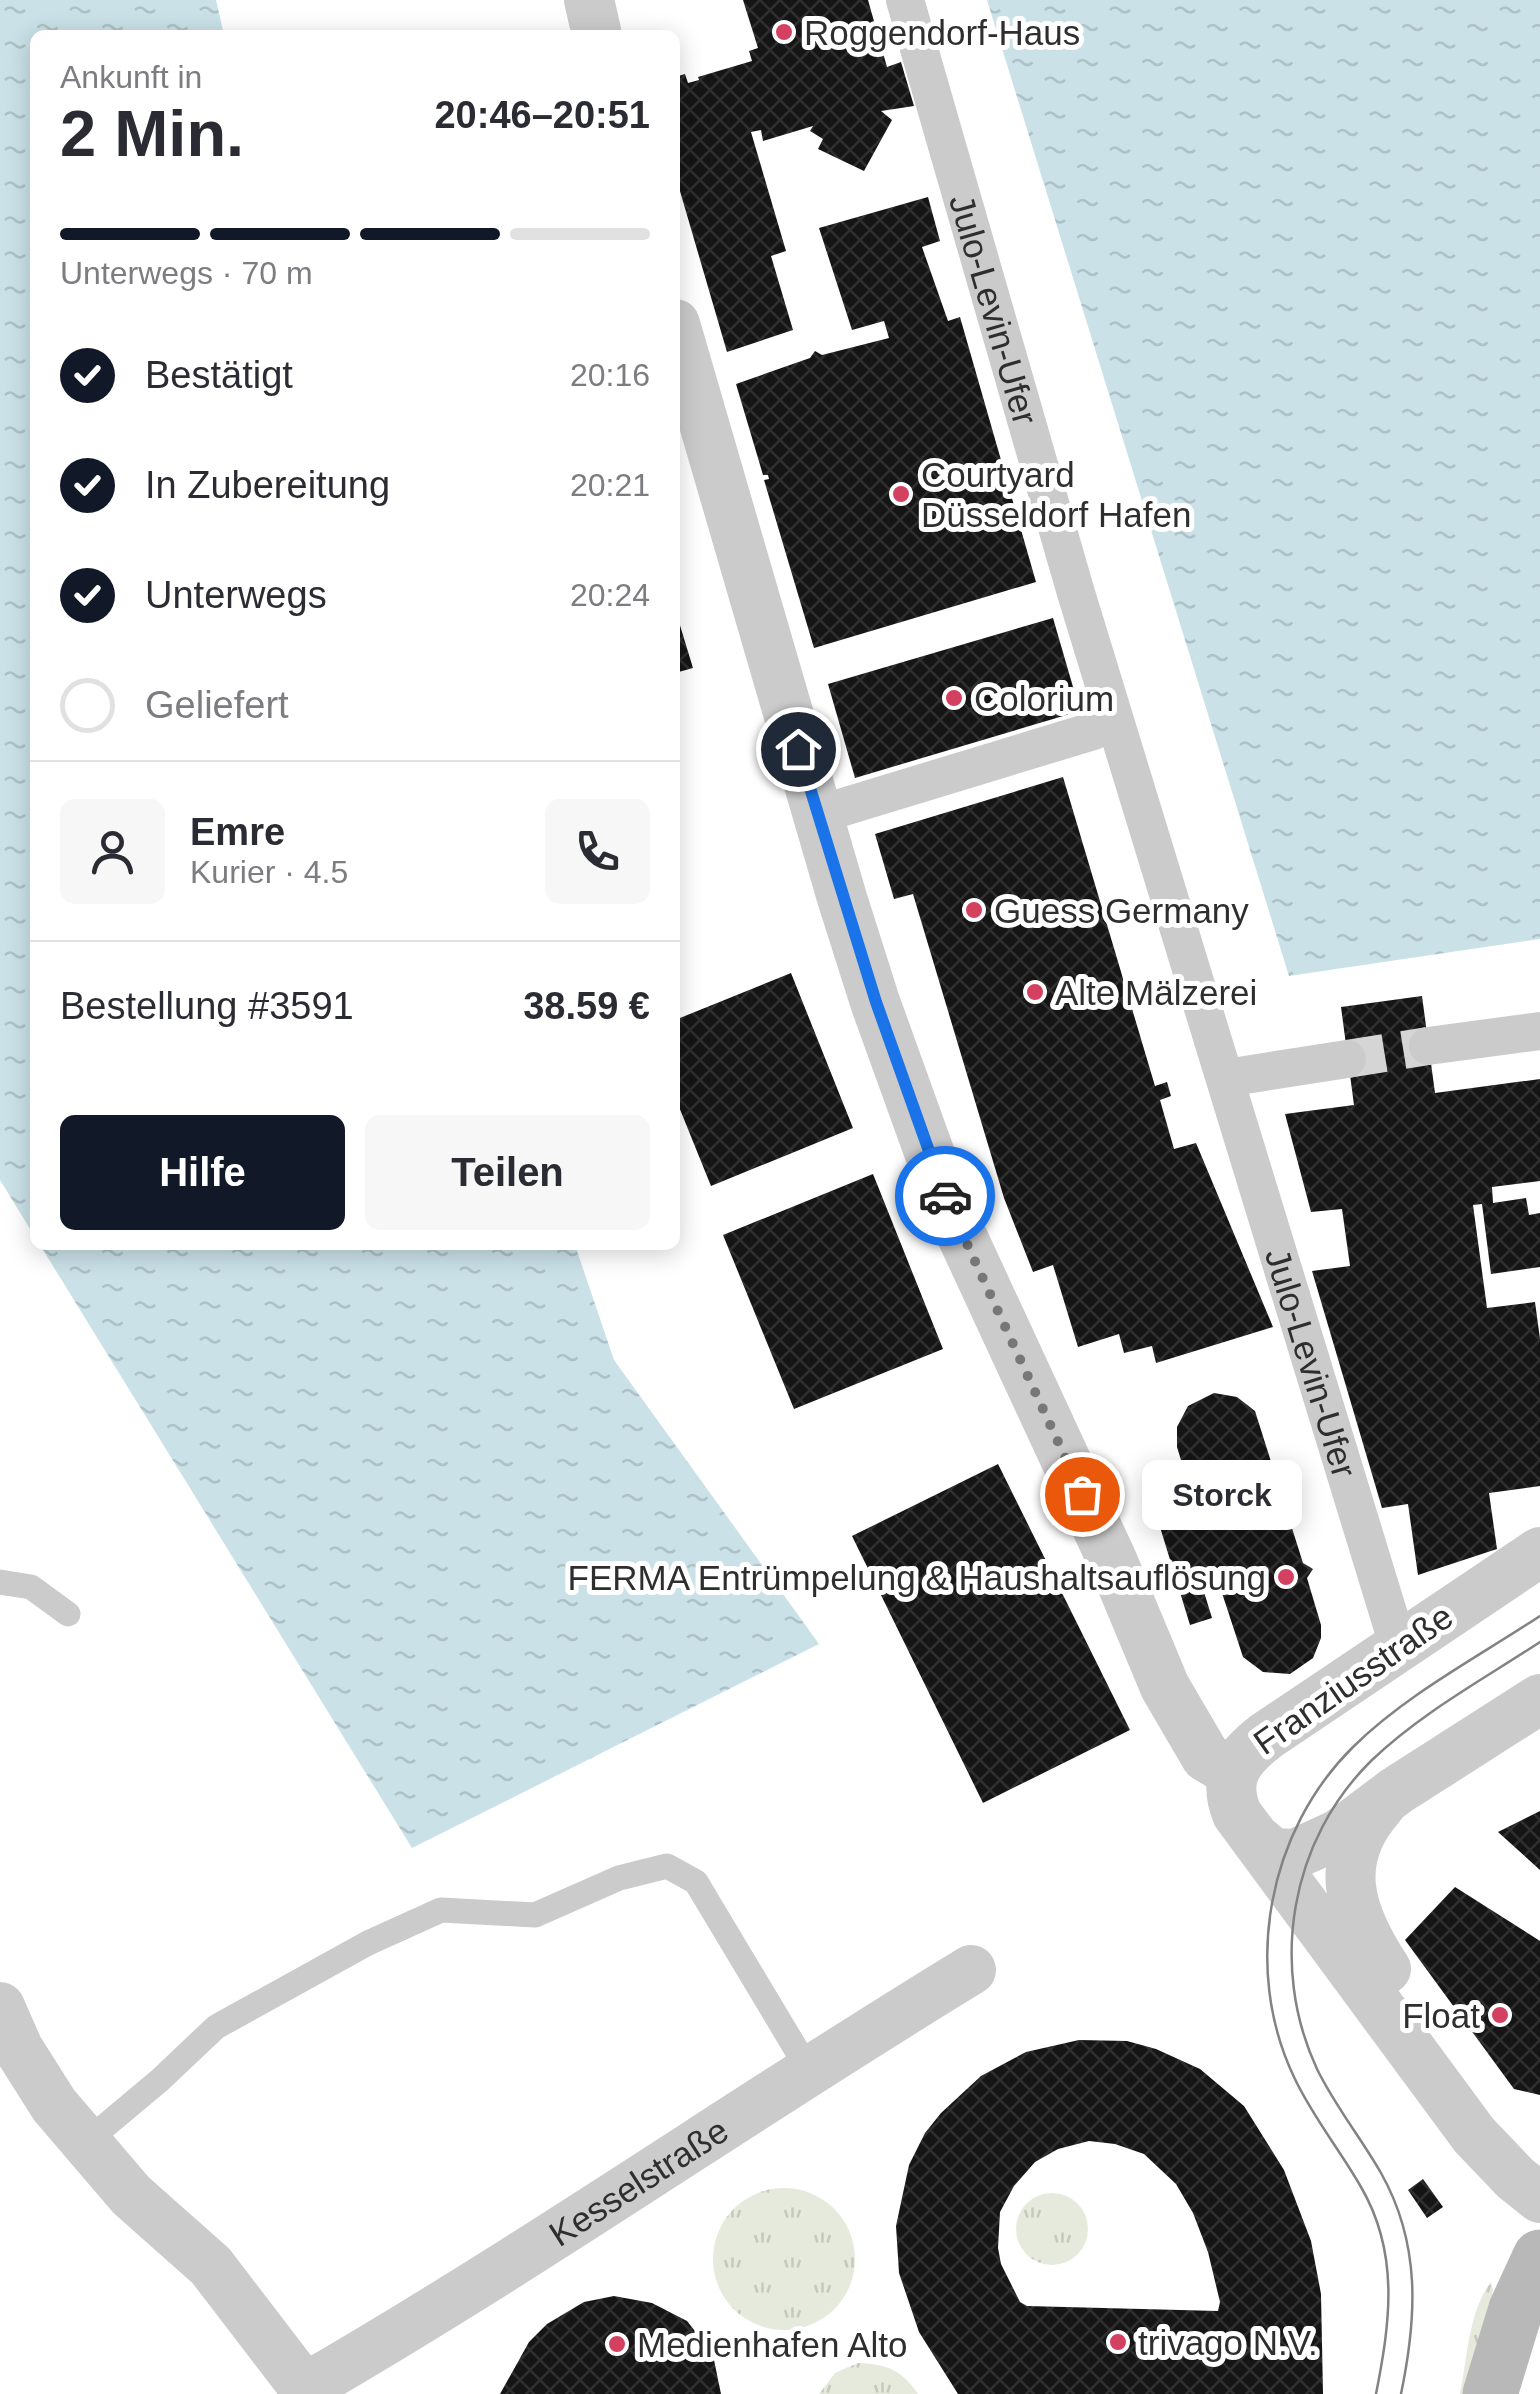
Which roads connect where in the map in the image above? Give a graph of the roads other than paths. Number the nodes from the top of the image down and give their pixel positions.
1 (589, 0) edge
2 (906, 0) edge
3 (596, 30) edge
4 (680, 341) edge
5 (1093, 731) dead end
6 (816, 815) junction
7 (1540, 1031) edge
8 (1428, 1046) tunnel mouth
9 (1347, 1059) tunnel mouth
10 (1226, 1078) junction
11 (1540, 1552) edge
12 (0, 1582) edge
13 (68, 1614) dead end
14 (1398, 1645) junction
15 (1540, 1699) edge
16 (1233, 1773) junction
17 (1396, 1791) junction
18 (1255, 1838) junction
19 (971, 1970) dead end
20 (1379, 2002) junction
21 (0, 2007) edge
22 (808, 2069) junction
23 (86, 2142) junction
24 (1540, 2198) edge
25 (1540, 2257) edge
26 (307, 2391) edge
27 (1490, 2394) edge

1 - 3 street
2 - 10 street, Julo-Levin-Ufer
4 - 6 street
5 - 6 street
6 - 16 street
7 - 8 street
9 - 10 street
10 - 14 street, Julo-Levin-Ufer
11 - 14 street, Franziusstraße
12 - 13 lane
14 - 16 street, Franziusstraße
15 - 17 street
16 - 18 street, Franziusstraße
17 - 18 street
17 - 20 street
18 - 20 street, Franziusstraße
19 - 22 street, Kesselstraße
20 - 24 street, Franziusstraße
21 - 23 street, Kesselstraße
22 - 23 lane
22 - 26 street, Kesselstraße
23 - 26 street, Kesselstraße
25 - 27 main road

